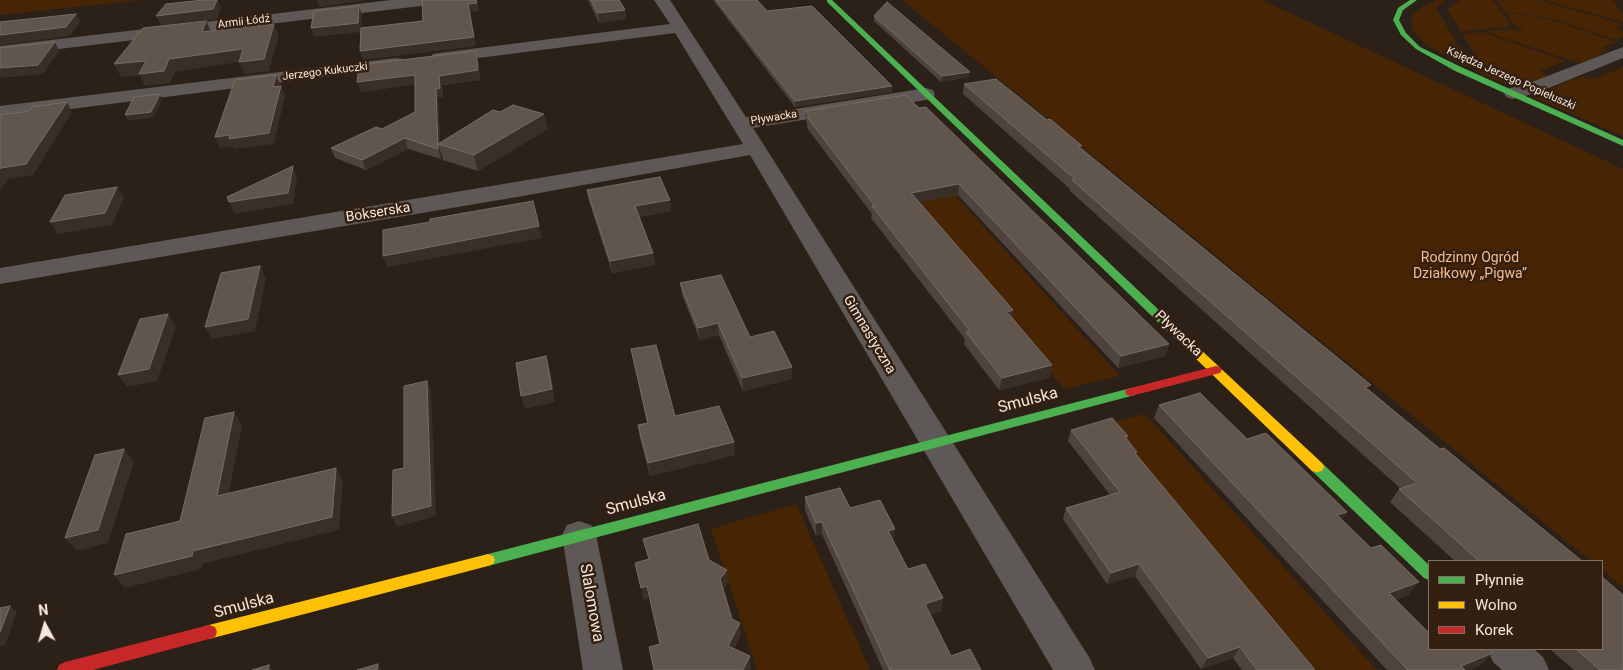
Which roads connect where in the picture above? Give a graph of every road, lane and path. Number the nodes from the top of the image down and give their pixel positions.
1 (429, 0) edge
2 (662, 0) edge
3 (1414, 0) edge
4 (829, 2) dead end
5 (680, 28) junction
6 (0, 51) edge
7 (1623, 52) edge
8 (1513, 93) junction
9 (926, 94) junction
10 (0, 112) edge
11 (741, 124) junction
12 (1623, 143) edge
13 (756, 148) junction
14 (0, 276) edge
15 (1216, 370) junction
16 (934, 442) junction
17 (578, 535) junction
18 (1428, 573) edge
19 (1508, 650) edge
20 (65, 670) edge
21 (603, 670) edge
22 (1075, 670) edge
23 (1529, 670) edge

1 - 6 street, Armii Łódź
2 - 5 street, Gimnastyczna
3 - 8 street, Księdza Jerzego Popiełuszki
4 - 9 street, Pływacka
5 - 10 street, Jerzego Kukuczki
5 - 11 street, Gimnastyczna
7 - 8 street
8 - 12 street, Księdza Jerzego Popiełuszki
9 - 11 street, Pływacka
9 - 15 street, Pływacka
11 - 13 street, Gimnastyczna
13 - 14 street, Bokserska
13 - 16 street, Gimnastyczna
15 - 16 street, Smulska
15 - 18 street, Pływacka
16 - 17 street, Smulska
16 - 22 street, Gimnastyczna
17 - 20 street, Smulska
17 - 21 street, Slalomowa
19 - 23 street

